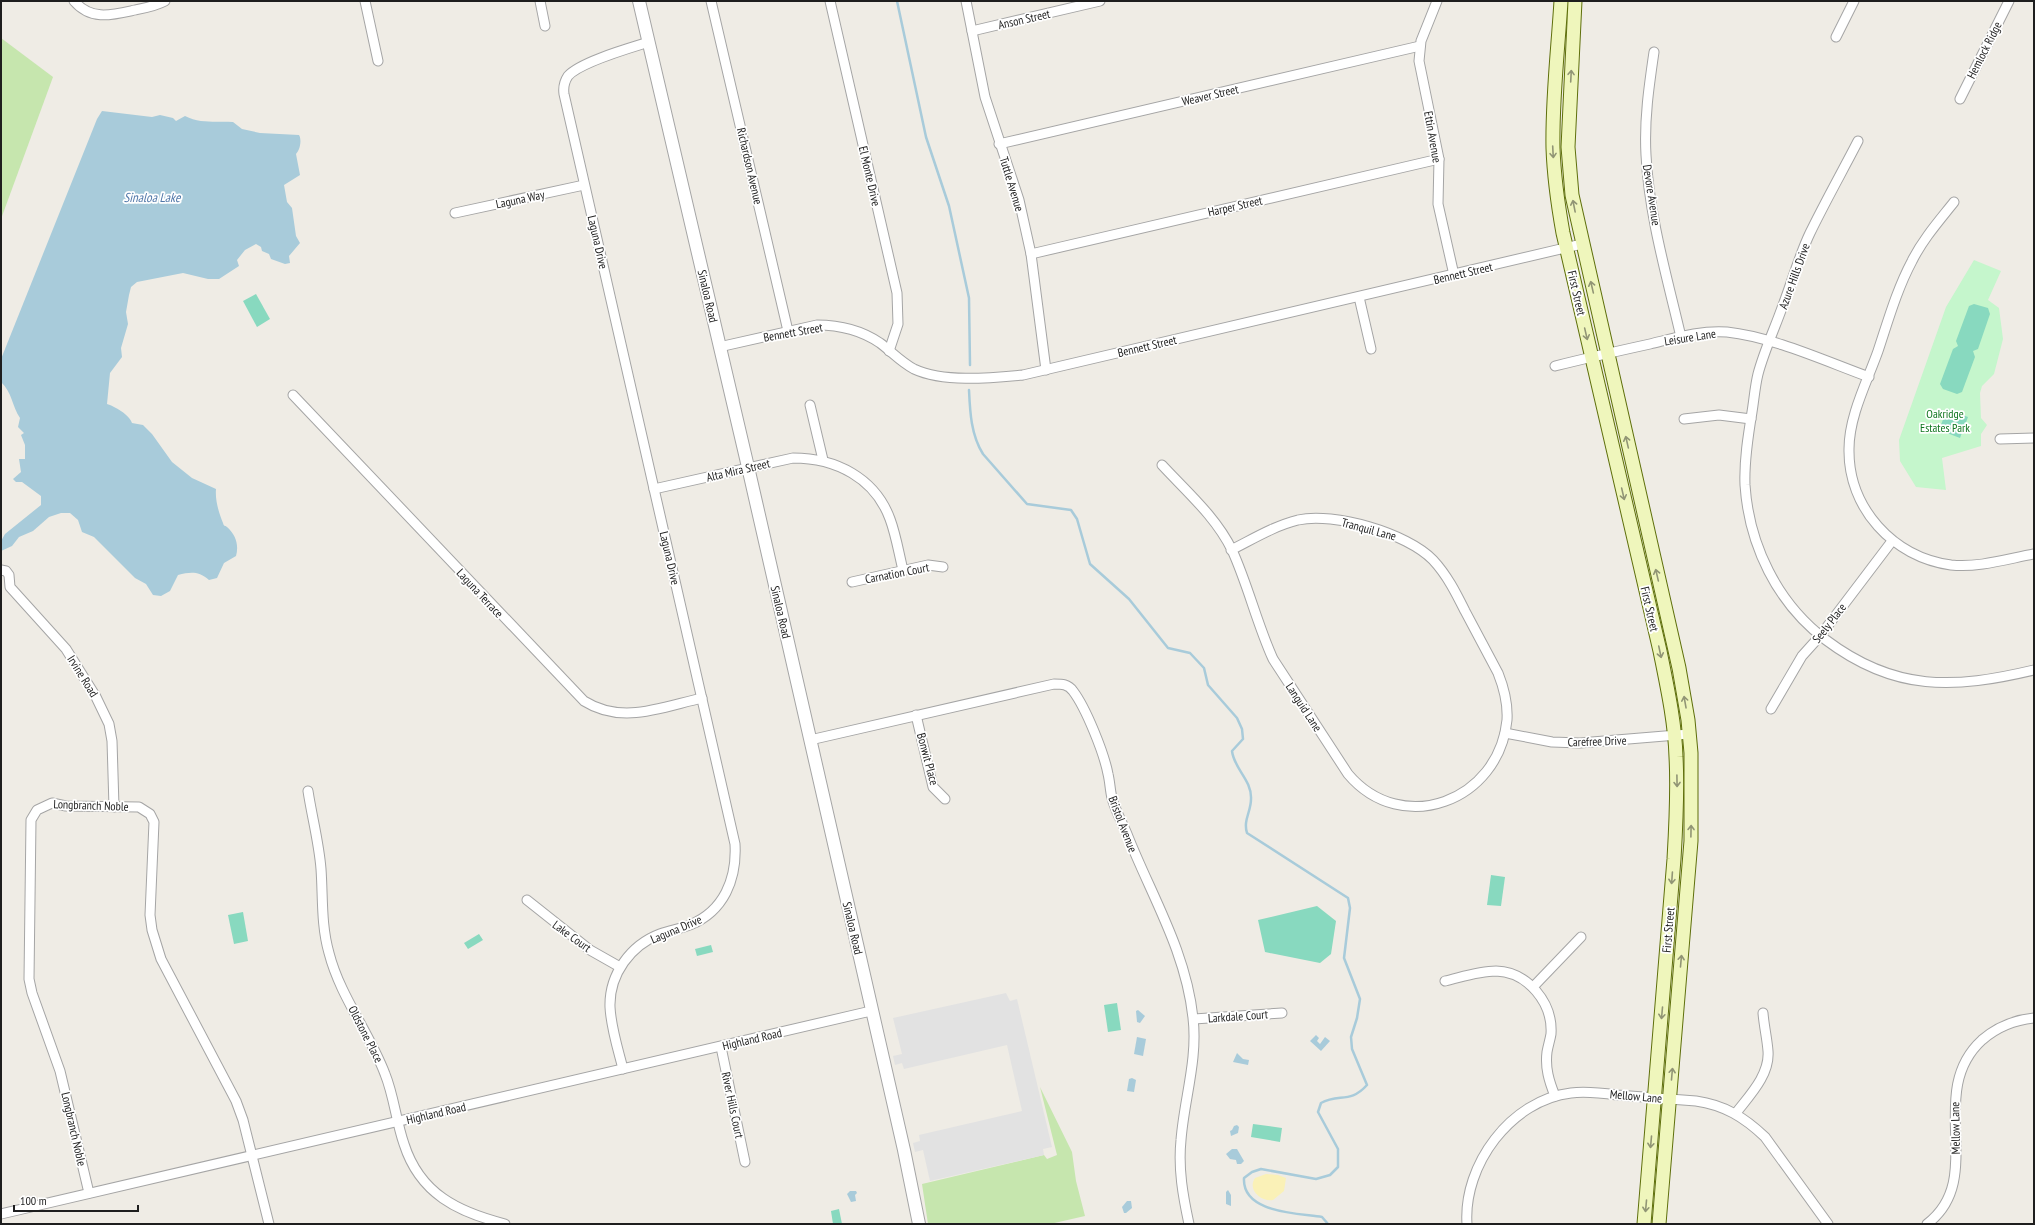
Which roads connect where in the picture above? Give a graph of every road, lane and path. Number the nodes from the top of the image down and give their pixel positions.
1 (74, 1) edge
2 (164, 1) edge
3 (365, 1) edge
4 (540, 1) edge
5 (640, 1) edge
6 (711, 1) edge
7 (830, 1) edge
8 (966, 1) edge
9 (1100, 1) edge
10 (1437, 1) edge
11 (1561, 1) edge
12 (1575, 1) edge
13 (1854, 1) edge
14 (2009, 1) edge
15 (545, 26) dead end
16 (972, 31) junction
17 (1836, 37) dead end
18 (649, 42) junction
19 (1420, 46) junction
20 (1654, 52) dead end
21 (378, 61) dead end
22 (1960, 99) dead end
23 (1858, 141) dead end
24 (999, 144) junction
25 (1439, 159) junction
26 (584, 185) junction
27 (1954, 202) dead end
28 (455, 213) dead end
29 (1582, 244) junction
30 (1566, 248) junction
31 (1031, 254) junction
32 (1454, 275) junction
33 (1359, 297) junction
34 (788, 331) junction
35 (1681, 337) junction
36 (1770, 341) junction
37 (719, 347) junction
38 (1371, 350) dead end
39 (889, 351) junction
40 (1607, 354) junction
41 (1592, 357) junction
42 (1555, 366) dead end
43 (1046, 370) junction
44 (1868, 377) junction
45 (293, 395) dead end
46 (810, 405) dead end
47 (1684, 419) dead end
48 (1751, 419) junction
49 (2034, 438) edge
50 (2000, 439) dead end
51 (823, 460) junction
52 (1162, 465) dead end
53 (748, 467) junction
54 (654, 489) junction
55 (1892, 541) junction
56 (1231, 550) junction
57 (2034, 554) edge
58 (943, 567) dead end
59 (1, 570) edge
60 (903, 570) junction
61 (852, 582) dead end
62 (1820, 636) junction
63 (2034, 670) edge
64 (702, 698) junction
65 (1771, 709) dead end
66 (916, 715) junction
67 (1505, 733) junction
68 (1689, 734) junction
69 (1674, 736) junction
70 (810, 740) junction
71 (308, 791) dead end
72 (945, 799) dead end
73 (114, 807) junction
74 (527, 900) dead end
75 (1581, 937) dead end
76 (620, 967) junction
77 (1445, 981) dead end
78 (1533, 988) junction
79 (872, 1011) junction
80 (1282, 1013) dead end
81 (1762, 1013) dead end
82 (2034, 1018) edge
83 (1194, 1019) junction
84 (721, 1047) junction
85 (623, 1070) junction
86 (1555, 1096) junction
87 (1654, 1098) junction
88 (1670, 1099) junction
89 (1736, 1113) junction
90 (398, 1121) junction
91 (252, 1155) junction
92 (745, 1162) dead end
93 (89, 1193) junction
94 (1, 1214) edge
95 (268, 1224) edge
96 (505, 1224) edge
97 (919, 1224) edge
98 (1189, 1224) edge
99 (1467, 1224) edge
100 (1644, 1224) edge
101 (1659, 1224) edge
102 (1828, 1224) edge
103 (1927, 1224) edge

1 - 2 street
3 - 21 street
4 - 15 street
5 - 18 street, Sinaloa Road
6 - 34 street, Richardson Avenue
7 - 39 street, El Monte Drive
8 - 16 street, Tuttle Avenue
9 - 16 street, Anson Street
10 - 19 street, Ettin Avenue
11 -> 30 main road, First Street
29 -> 12 main road, First Street
13 - 17 street
14 - 22 street, Hemlock Ridge
16 - 24 street, Tuttle Avenue
18 - 26 street, Laguna Drive
18 - 37 street, Sinaloa Road
19 - 24 street, Weaver Street
19 - 25 street, Ettin Avenue
20 - 35 street, Devore Avenue
23 - 36 street, Azure Hills Drive
24 - 31 street, Tuttle Avenue
25 - 31 street, Harper Street
25 - 32 street, Ettin Avenue
26 - 28 street, Laguna Way
26 - 54 street, Laguna Drive
27 - 44 street
29 - 30 street, Bennett Street
40 -> 29 main road, First Street
30 - 32 street, Bennett Street
30 -> 41 main road, First Street
31 - 43 street, Tuttle Avenue
32 - 33 street, Bennett Street
33 - 38 street
33 - 43 street, Bennett Street
34 - 37 street, Bennett Street
34 - 39 street, Bennett Street
35 - 36 street, Leisure Lane
35 - 40 street, Leisure Lane
36 - 44 street, Leisure Lane
36 - 48 street, Azure Hills Drive
37 - 53 street, Sinaloa Road
39 - 43 street, Bennett Street
40 - 41 street, Leisure Lane
68 -> 40 main road, First Street
41 - 42 street, Leisure Lane
41 -> 69 main road, First Street
44 - 55 street
45 - 64 street, Laguna Terrace
46 - 51 street
47 - 48 street
48 - 62 street, Azure Hills Drive
49 - 50 street
51 - 53 street, Alta Mira Street
51 - 60 street, Alta Mira Street
52 - 56 street, Languid Lane
53 - 54 street, Alta Mira Street
53 - 70 street, Sinaloa Road
54 - 64 street, Laguna Drive
55 - 57 street
55 - 62 street, Seely Place
56 - 67 street, Tranquil Lane
56 - 67 street, Languid Lane
58 - 60 street, Carnation Court
59 - 73 street, Irvine Road
60 - 61 street, Carnation Court
62 - 63 street, Azure Hills Drive
62 - 65 street, Seely Place
64 - 76 street, Laguna Drive
66 - 70 street, Bristol Avenue
66 - 72 street, Bonwit Place
66 - 83 street, Bristol Avenue
67 - 69 street, Carefree Drive
68 - 69 street, Carefree Drive
88 -> 68 main road, First Street
69 -> 87 main road, First Street
70 - 79 street, Sinaloa Road
71 - 90 street, Oldstone Place
73 - 91 street, Longbranch Noble
73 - 93 street, Longbranch Noble
74 - 76 street, Lake Court
75 - 78 street
76 - 85 street, Laguna Drive
77 - 78 street
78 - 86 street
79 - 84 street, Highland Road
79 - 97 street, Sinaloa Road
80 - 83 street, Larkdale Court
81 - 89 street
82 - 103 street, Mellow Lane
83 - 98 street, Bristol Avenue
84 - 85 street, Highland Road
84 - 92 street, River Hills Court
85 - 90 street, Highland Road
86 - 87 street, Mellow Lane
86 - 99 street, Mellow Lane
87 - 88 street, Mellow Lane
87 -> 100 main road, First Street
88 - 89 street, Mellow Lane
88 - 101 main road, First Street
89 - 102 street, Mellow Lane
90 - 91 street, Highland Road
90 - 96 street, Oldstone Place
91 - 93 street, Highland Road
91 - 95 street, Longbranch Noble
93 - 94 street, Highland Road

